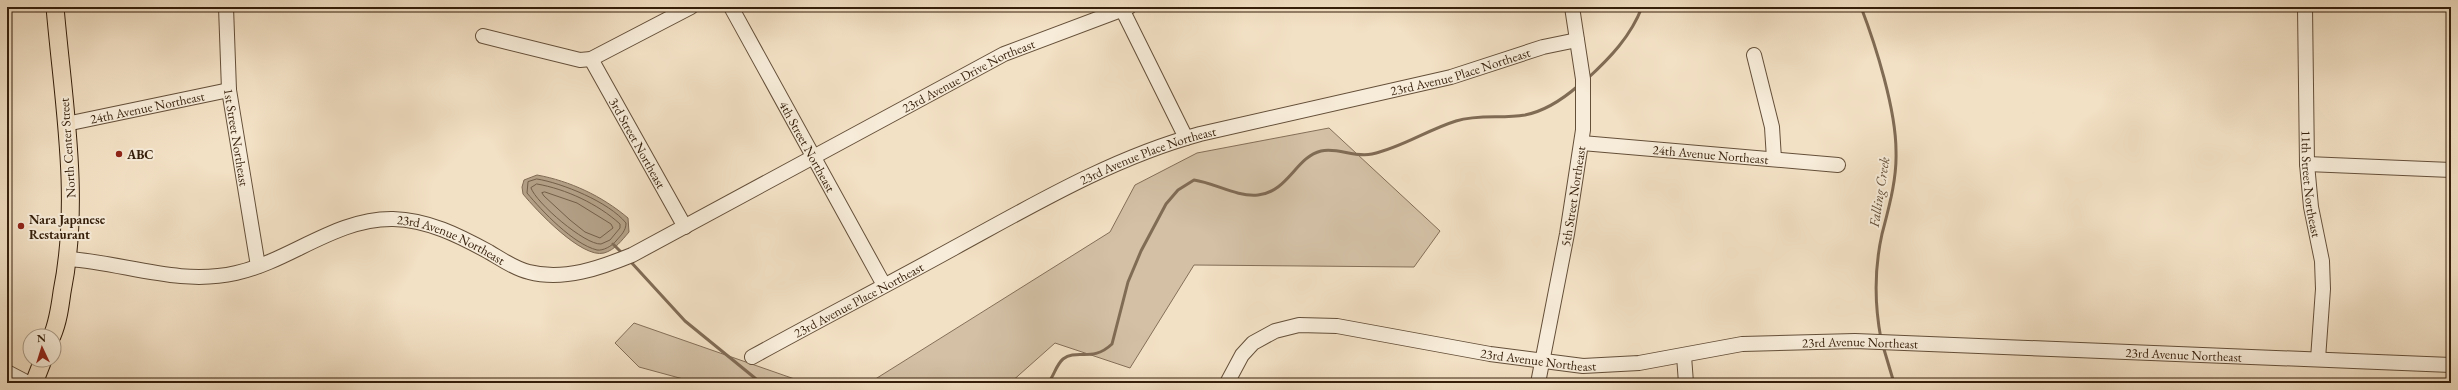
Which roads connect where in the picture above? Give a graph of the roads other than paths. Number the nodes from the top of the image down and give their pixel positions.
1 (55, 7) edge
2 (226, 7) edge
3 (691, 7) edge
4 (731, 7) edge
5 (1572, 7) edge
6 (2305, 7) edge
7 (1126, 9) edge
8 (483, 36) dead end
9 (1577, 40) junction
10 (1754, 55) dead end
11 (591, 59) junction
12 (229, 90) junction
13 (66, 124) junction
14 (1186, 138) junction
15 (1582, 143) junction
16 (814, 157) junction
17 (1774, 159) junction
18 (2307, 164) junction
19 (1838, 165) dead end
20 (2451, 170) edge
21 (685, 227) junction
22 (69, 258) junction
23 (258, 266) junction
24 (884, 286) junction
25 (54, 328) edge
26 (1684, 356) junction
27 (752, 357) dead end
28 (2318, 359) junction
29 (1543, 361) junction
30 (2451, 365) edge
31 (40, 368) edge
32 (7, 372) edge
33 (28, 383) edge
34 (34, 383) edge
35 (1227, 383) edge
36 (1538, 383) edge
37 (1686, 383) edge

1 - 13 main road, North Center Street
2 - 12 street, 1st Street Northeast
3 - 11 street
4 - 16 street, 4th Street Northeast
5 - 9 street, 5th Street Northeast
6 - 18 street, 11th Street Northeast
7 - 14 street
7 - 16 street, 23rd Avenue Drive Northeast
8 - 11 street
9 - 14 street, 23rd Avenue Place Northeast
9 - 15 street, 5th Street Northeast
10 - 17 street
11 - 21 street, 3rd Street Northeast
12 - 13 street, 24th Avenue Northeast
12 - 23 street, 1st Street Northeast
13 - 22 main road, North Center Street
14 - 24 street, 23rd Avenue Place Northeast
15 - 17 street, 24th Avenue Northeast
15 - 29 street, 5th Street Northeast
16 - 21 street, 23rd Avenue Northeast
16 - 24 street, 4th Street Northeast
17 - 19 street, 24th Avenue Northeast
18 - 20 street
18 - 28 street, 11th Street Northeast
21 - 23 street, 23rd Avenue Northeast
22 - 23 street, 23rd Avenue Northeast
22 - 25 main road, North Center Street
24 - 27 street, 23rd Avenue Place Northeast
26 - 28 street, 23rd Avenue Northeast
26 - 29 street, 23rd Avenue Northeast
26 - 37 street
28 - 30 street, 23rd Avenue Northeast
29 - 35 street, 23rd Avenue Northeast
29 - 36 street, 5th Street Northeast
31 - 34 main road
32 - 33 street

